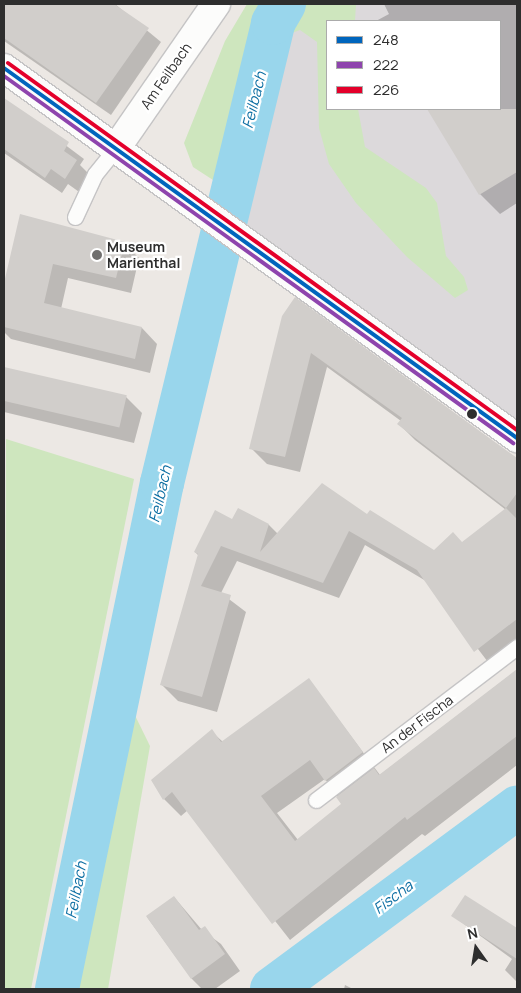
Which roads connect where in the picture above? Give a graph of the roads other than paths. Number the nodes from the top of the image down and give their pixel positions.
1 (216, 4) edge
2 (4, 68) edge
3 (116, 147) junction
4 (75, 217) dead end
5 (517, 438) edge
6 (517, 647) edge
7 (316, 800) dead end

1 - 3 main road, Am Feilbach
2 - 3 main road
3 - 4 lane
3 - 5 main road
6 - 7 lane, An der Fischa

